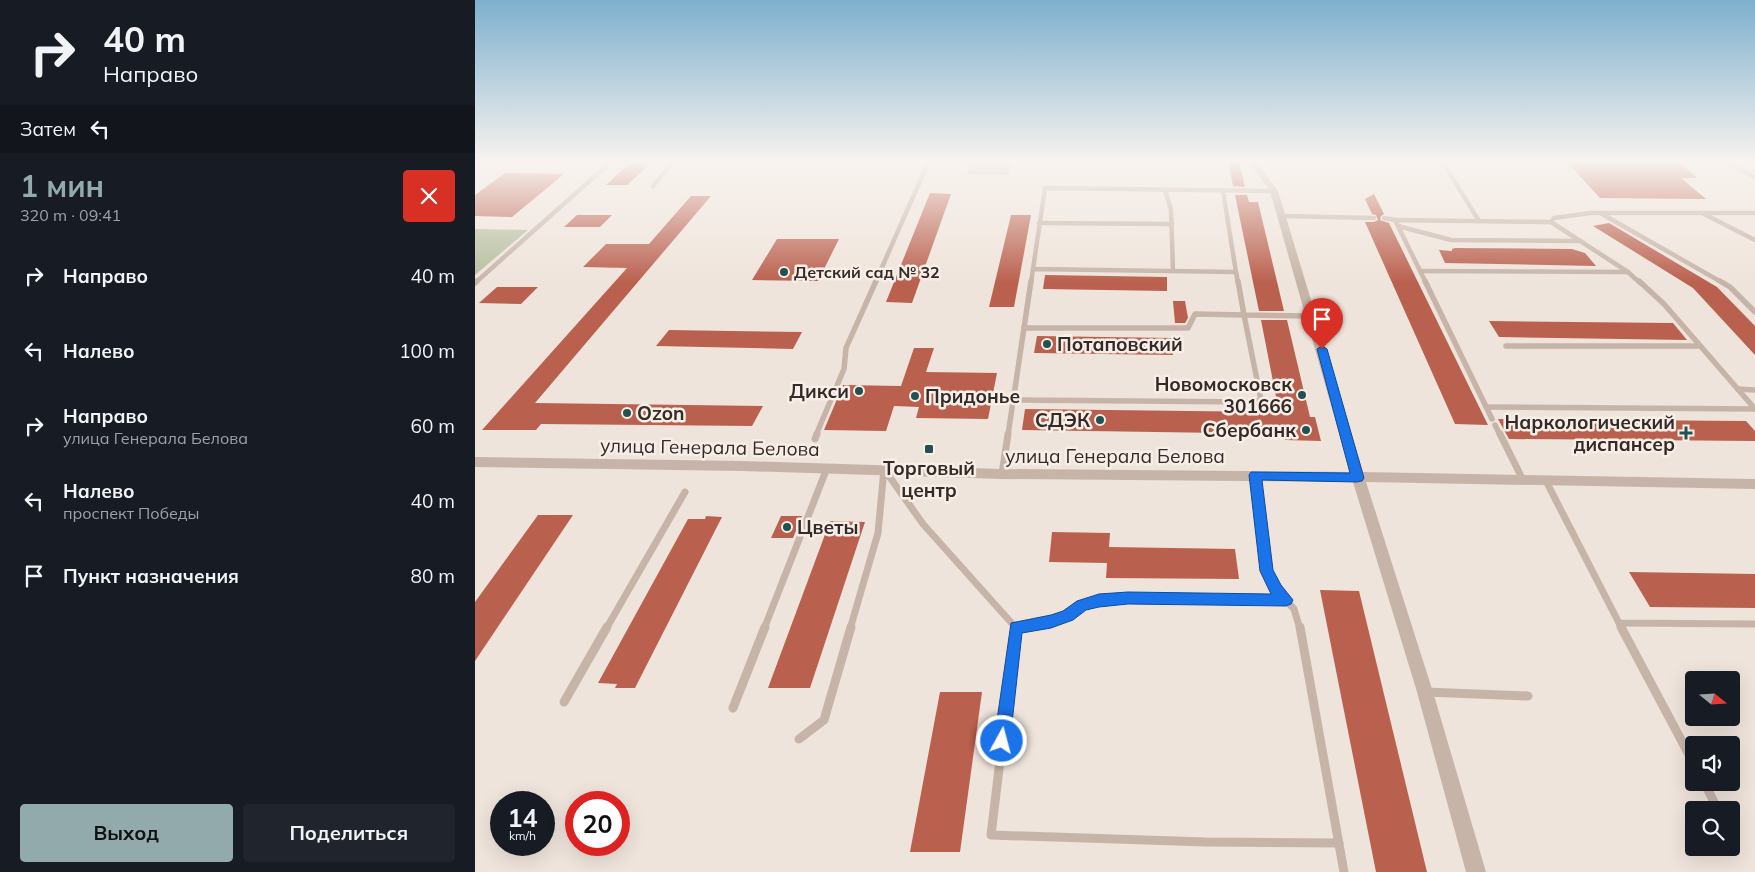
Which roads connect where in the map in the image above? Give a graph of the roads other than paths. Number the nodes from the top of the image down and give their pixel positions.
1 (566, 202) edge
2 (911, 202) edge
3 (1043, 202) edge
4 (1169, 202) edge
5 (1225, 202) edge
6 (1277, 202) edge
7 (1467, 202) edge
8 (1601, 213) junction
9 (1703, 213) junction
10 (1755, 213) edge
11 (1282, 216) junction
12 (1374, 218) dead end
13 (1384, 218) dead end
14 (1395, 220) junction
15 (1479, 221) junction
16 (1551, 222) junction
17 (1039, 223) junction
18 (1172, 224) junction
19 (1398, 226) junction
20 (1755, 240) edge
21 (1582, 242) junction
22 (1033, 269) junction
23 (1173, 270) junction
24 (1420, 271) junction
25 (1236, 272) junction
26 (1628, 272) junction
27 (475, 283) edge
28 (1755, 312) edge
29 (1245, 315) junction
30 (1312, 316) junction
31 (1024, 328) junction
32 (1506, 346) dead end
33 (1700, 346) junction
34 (1738, 390) junction
35 (1755, 390) edge
36 (1013, 400) junction
37 (1486, 406) junction
38 (1755, 409) edge
39 (815, 439) dead end
40 (475, 462) edge
41 (827, 468) junction
42 (884, 469) junction
43 (1001, 474) junction
44 (1255, 475) junction
45 (1357, 478) junction
46 (1523, 480) junction
47 (1546, 481) junction
48 (1755, 484) edge
49 (685, 492) dead end
50 (1286, 600) junction
51 (1619, 623) junction
52 (1755, 624) edge
53 (1016, 628) junction
54 (1425, 692) junction
55 (1528, 696) dead end
56 (564, 702) dead end
57 (733, 708) dead end
58 (799, 739) dead end
59 (1685, 747) edge
60 (1339, 843) junction
61 (1344, 872) edge
62 (1476, 872) edge

1 - 27 lane
2 - 39 lane
3 - 17 lane
4 - 18 lane
5 - 25 lane
6 - 11 street
7 - 15 lane
8 - 9 lane
8 - 16 lane
8 - 28 lane
9 - 10 lane
9 - 20 lane
11 - 12 lane
11 - 30 street
13 - 14 lane
14 - 15 lane
14 - 19 lane
15 - 16 lane
16 - 21 lane
17 - 18 lane
17 - 22 lane
18 - 23 lane
19 - 21 lane
19 - 24 lane
21 - 26 lane
22 - 23 lane
22 - 31 lane
23 - 25 lane
24 - 26 lane
24 - 37 lane
25 - 29 lane
26 - 33 lane
29 - 30 lane
29 - 31 lane
29 - 36 lane
30 - 45 street
31 - 36 lane
32 - 33 lane
33 - 34 lane
34 - 35 lane
34 - 38 lane
36 - 43 lane
37 - 38 lane
37 - 46 lane
40 - 41 street, улица Генерала Белова
41 - 42 street, улица Генерала Белова
41 - 57 lane
42 - 43 street, улица Генерала Белова
42 - 53 lane
42 - 58 lane
43 - 44 street, улица Генерала Белова
44 - 45 street, улица Генерала Белова
44 - 50 lane
45 - 46 street, улица Генерала Белова
45 - 54 street
46 - 47 street, улица Генерала Белова
47 - 48 street, улица Генерала Белова
47 - 51 lane
49 - 56 lane
50 - 53 lane
50 - 60 lane
51 - 52 lane
51 - 59 lane
53 - 60 lane
54 - 55 lane
54 - 62 street
60 - 61 lane

